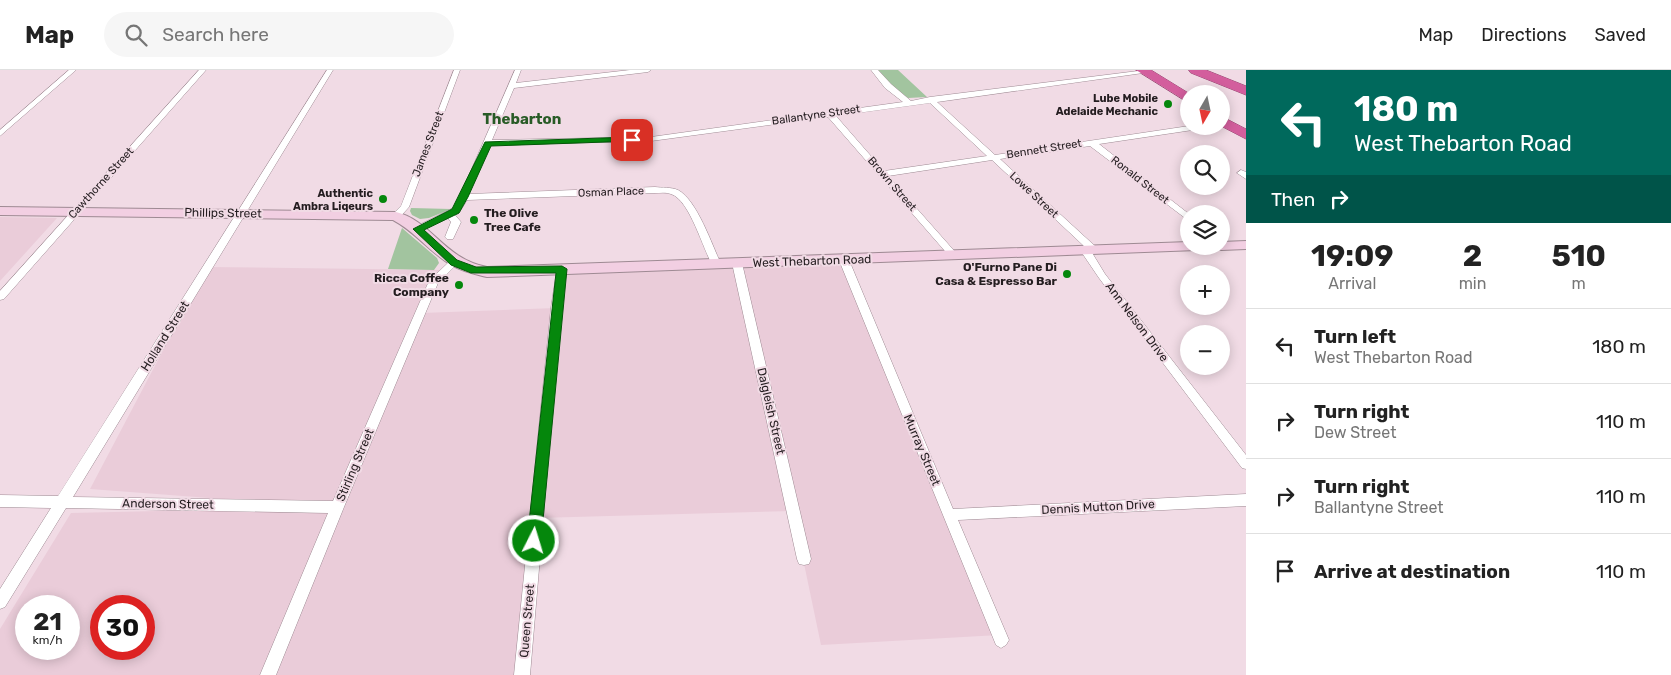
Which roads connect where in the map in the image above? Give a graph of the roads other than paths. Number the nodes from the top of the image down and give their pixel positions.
1 (73, 70) edge
2 (203, 70) edge
3 (330, 70) edge
4 (457, 70) edge
5 (518, 70) edge
6 (648, 70) edge
7 (874, 70) edge
8 (1143, 70) edge
9 (1195, 70) edge
10 (511, 86) junction
11 (1246, 91) edge
12 (1180, 93) edge
13 (930, 99) junction
14 (908, 102) junction
15 (829, 113) junction
16 (1230, 126) edge
17 (1180, 130) edge
18 (0, 134) edge
19 (1246, 135) edge
20 (1091, 142) junction
21 (488, 144) junction
22 (994, 158) junction
23 (882, 174) junction
24 (464, 197) junction
25 (0, 211) edge
26 (1180, 211) edge
27 (76, 212) junction
28 (240, 214) junction
29 (450, 214) junction
30 (396, 216) junction
31 (418, 229) junction
32 (450, 237) dead end
33 (436, 245) joint
34 (1230, 245) edge
35 (1246, 245) edge
36 (1180, 247) edge
37 (1089, 250) junction
38 (954, 256) junction
39 (844, 260) junction
40 (454, 262) junction
41 (738, 263) junction
42 (716, 264) junction
43 (562, 269) junction
44 (0, 297) edge
45 (1246, 464) edge
46 (1246, 500) edge
47 (0, 501) edge
48 (61, 503) junction
49 (337, 506) junction
50 (949, 514) junction
51 (804, 559) dead end
52 (0, 602) edge
53 (1001, 640) dead end
54 (268, 675) edge
55 (522, 675) edge

1 - 18 street
2 - 27 street, Cawthorne Street
3 - 28 street, Holland Street
4 - 30 street, James Street
5 - 10 street
6 - 10 street
7 - 14 street
8 - 12 highway
8 - 13 street, Ballantyne Street
9 - 11 highway
10 - 21 street
13 - 14 street, Ballantyne Street
13 - 22 street, Lowe Street
14 - 15 street, Ballantyne Street
15 - 21 street, Ballantyne Street
15 - 23 street, Brown Street
16 - 19 highway
17 - 20 street, Bennett Street
20 - 22 street, Bennett Street
20 - 26 street, Ronald Street
21 - 24 street
22 - 23 street, Bennett Street
22 - 37 street, Lowe Street
23 - 38 street, Brown Street
24 - 29 street
24 - 42 street, Osman Place
25 - 27 street, Phillips Street
27 - 28 street, Phillips Street
27 - 44 street, Cawthorne Street
28 - 30 street, Phillips Street
28 - 48 street, Holland Street
29 - 31 street
29 - 32 street
30 - 31 street, Phillips Street
31 - 33 street, Phillips Street
33 - 40 street, West Thebarton Road
34 - 35 street
36 - 37 street, West Thebarton Road
37 - 38 street, West Thebarton Road
37 - 45 street, Ann Nelson Drive
38 - 39 street, West Thebarton Road
39 - 41 street, West Thebarton Road
39 - 50 street, Murray Street
40 - 43 street, West Thebarton Road
40 - 49 street, Stirling Street
41 - 42 street, West Thebarton Road
41 - 51 street, Dalgleish Street
42 - 43 street, West Thebarton Road
43 - 55 street, Queen Street
46 - 50 street, Dennis Mutton Drive
47 - 48 street, Anderson Street
48 - 49 street, Anderson Street
48 - 52 street, Holland Street
49 - 54 street, Stirling Street
50 - 53 street, Murray Street

